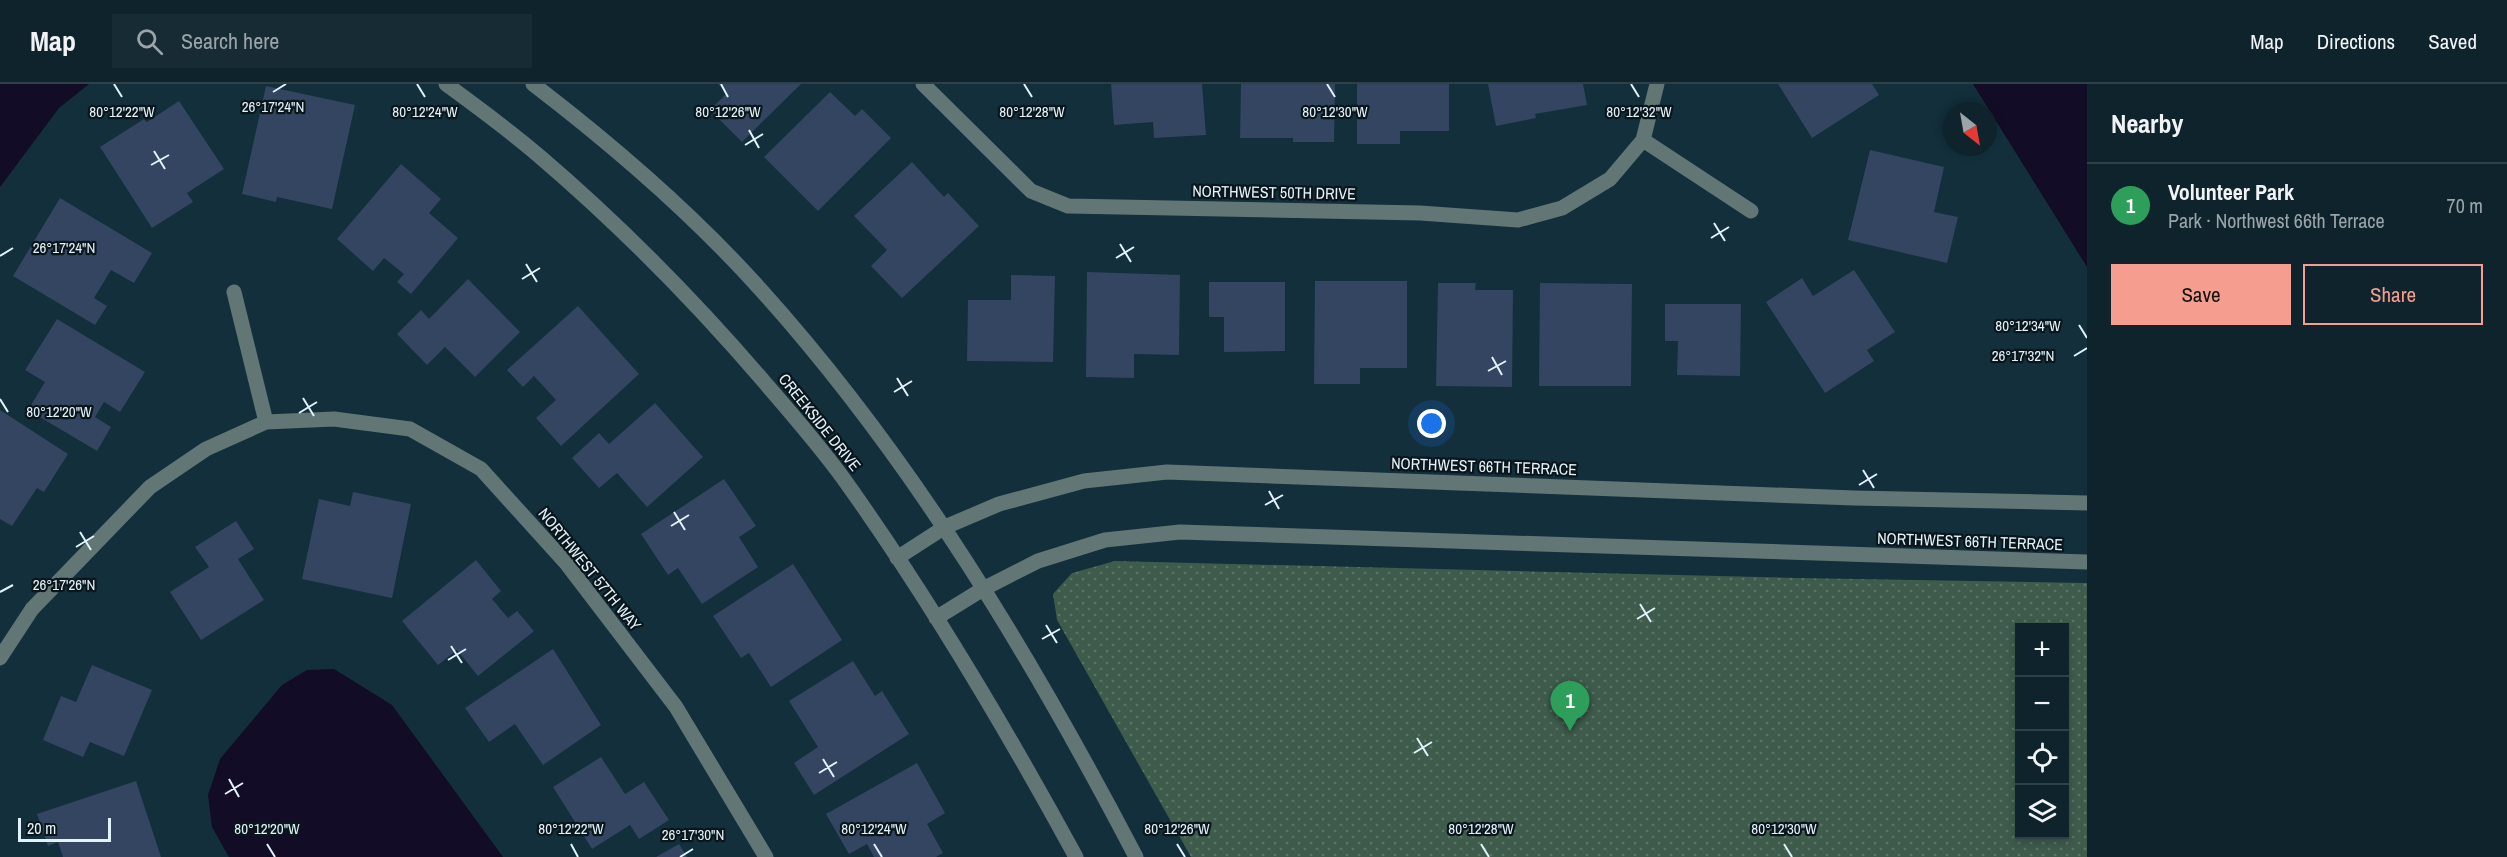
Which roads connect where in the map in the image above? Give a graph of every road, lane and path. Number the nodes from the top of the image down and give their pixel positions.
1 (446, 84) edge
2 (533, 84) edge
3 (923, 84) edge
4 (1657, 84) edge
5 (1643, 140) junction
6 (1751, 211) dead end
7 (234, 292) dead end
8 (266, 422) junction
9 (2087, 503) edge
10 (945, 527) junction
11 (897, 558) junction
12 (2087, 562) edge
13 (983, 589) junction
14 (936, 618) junction
15 (0, 658) edge
16 (766, 857) edge
17 (1076, 857) edge
18 (1136, 857) edge

1 - 11 street, CREEKSIDE DRIVE
2 - 10 street
3 - 5 street, NORTHWEST 50TH DRIVE
4 - 5 street, NORTHWEST 50TH DRIVE
5 - 6 street
7 - 8 street
8 - 15 street, NORTHWEST 57TH WAY
8 - 16 street, NORTHWEST 57TH WAY
9 - 10 street, NORTHWEST 66TH TERRACE
10 - 11 street, NORTHWEST 66TH TERRACE
10 - 13 street
11 - 14 street, CREEKSIDE DRIVE
12 - 13 street, NORTHWEST 66TH TERRACE
13 - 14 street, NORTHWEST 66TH TERRACE
13 - 18 street
14 - 17 street, CREEKSIDE DRIVE

